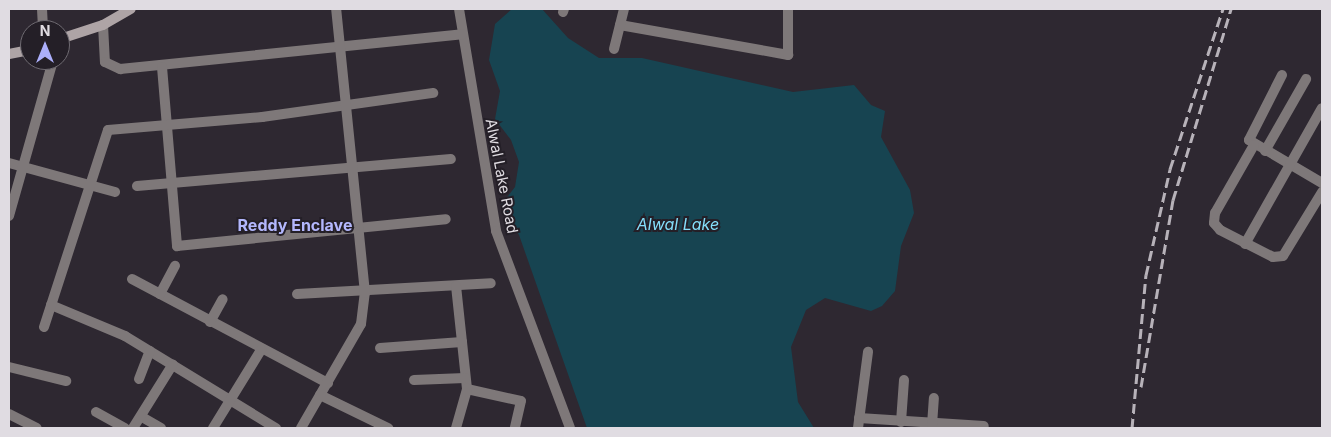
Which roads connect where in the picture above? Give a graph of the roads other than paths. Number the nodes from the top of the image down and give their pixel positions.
1 (131, 9) edge
2 (336, 9) edge
3 (459, 9) edge
4 (624, 9) edge
5 (788, 9) edge
6 (620, 24) junction
7 (103, 25) junction
8 (462, 34) junction
9 (70, 37) edge
10 (342, 44) junction
11 (614, 49) dead end
12 (162, 66) junction
13 (50, 70) edge
14 (1282, 75) dead end
15 (1306, 79) dead end
16 (433, 93) dead end
17 (348, 106) junction
18 (1322, 108) edge
19 (168, 127) junction
20 (1254, 145) junction
21 (1265, 151) junction
22 (451, 159) dead end
23 (9, 163) edge
24 (353, 165) junction
25 (1290, 166) junction
26 (23, 167) junction
27 (89, 184) junction
28 (1322, 184) edge
29 (173, 185) junction
30 (137, 186) dead end
31 (115, 192) dead end
32 (1322, 192) edge
33 (9, 216) edge
34 (446, 219) dead end
35 (359, 226) junction
36 (1245, 244) junction
37 (174, 266) dead end
38 (132, 279) dead end
39 (491, 283) dead end
40 (456, 286) junction
41 (365, 293) junction
42 (160, 294) junction
43 (297, 294) dead end
44 (222, 299) dead end
45 (51, 305) junction
46 (210, 322) junction
47 (44, 327) dead end
48 (462, 342) junction
49 (380, 348) dead end
50 (261, 350) junction
51 (150, 351) junction
52 (868, 352) dead end
53 (173, 364) junction
54 (9, 367) edge
55 (466, 378) junction
56 (139, 379) dead end
57 (66, 380) dead end
58 (414, 380) dead end
59 (904, 380) dead end
60 (328, 383) junction
61 (467, 389) junction
62 (320, 395) junction
63 (231, 398) junction
64 (934, 398) dead end
65 (96, 412) dead end
66 (9, 414) edge
67 (142, 417) junction
68 (900, 422) junction
69 (858, 423) edge
70 (932, 424) junction
71 (984, 426) dead end
72 (963, 427) edge
73 (36, 428) edge
74 (125, 428) edge
75 (133, 428) edge
76 (161, 428) edge
77 (214, 428) edge
78 (276, 428) edge
79 (301, 428) edge
80 (388, 428) edge
81 (456, 428) edge
82 (515, 428) edge
83 (570, 428) edge

1 - 7 main road
2 - 10 street
3 - 8 street, Alwal Lake Road
4 - 6 street
5 - 6 street
6 - 11 street
7 - 9 main road
7 - 12 street
8 - 10 street
8 - 83 street, Alwal Lake Road
10 - 12 street
10 - 17 street
12 - 19 street
13 - 26 street
14 - 20 street
15 - 21 street
16 - 17 street
17 - 19 street
17 - 24 street
18 - 25 street
19 - 27 street
19 - 29 street
20 - 21 street
20 - 36 street
21 - 25 street
22 - 24 street
23 - 26 street
24 - 29 street
24 - 35 street
25 - 28 street
25 - 36 street
26 - 27 street
26 - 33 street
27 - 31 street
27 - 45 street
29 - 30 street
29 - 35 street
32 - 36 street
34 - 35 street
35 - 41 street
37 - 42 street
38 - 42 street
39 - 40 street
40 - 41 street
40 - 48 street
41 - 43 street
41 - 60 street
42 - 46 street
44 - 46 street
45 - 47 street
45 - 51 street
46 - 50 street
48 - 49 street
48 - 55 street
50 - 60 street
50 - 63 street
51 - 53 street
51 - 56 street
52 - 69 street
53 - 63 street
53 - 67 street
54 - 57 street
55 - 58 street
55 - 61 street
59 - 68 street
60 - 62 street
61 - 81 street
61 - 82 street
62 - 79 street
62 - 80 street
63 - 77 street
63 - 78 street
64 - 70 street
65 - 74 street
66 - 73 street
67 - 75 street
67 - 76 street
68 - 69 street
68 - 70 street
70 - 72 street
71 - 72 street

